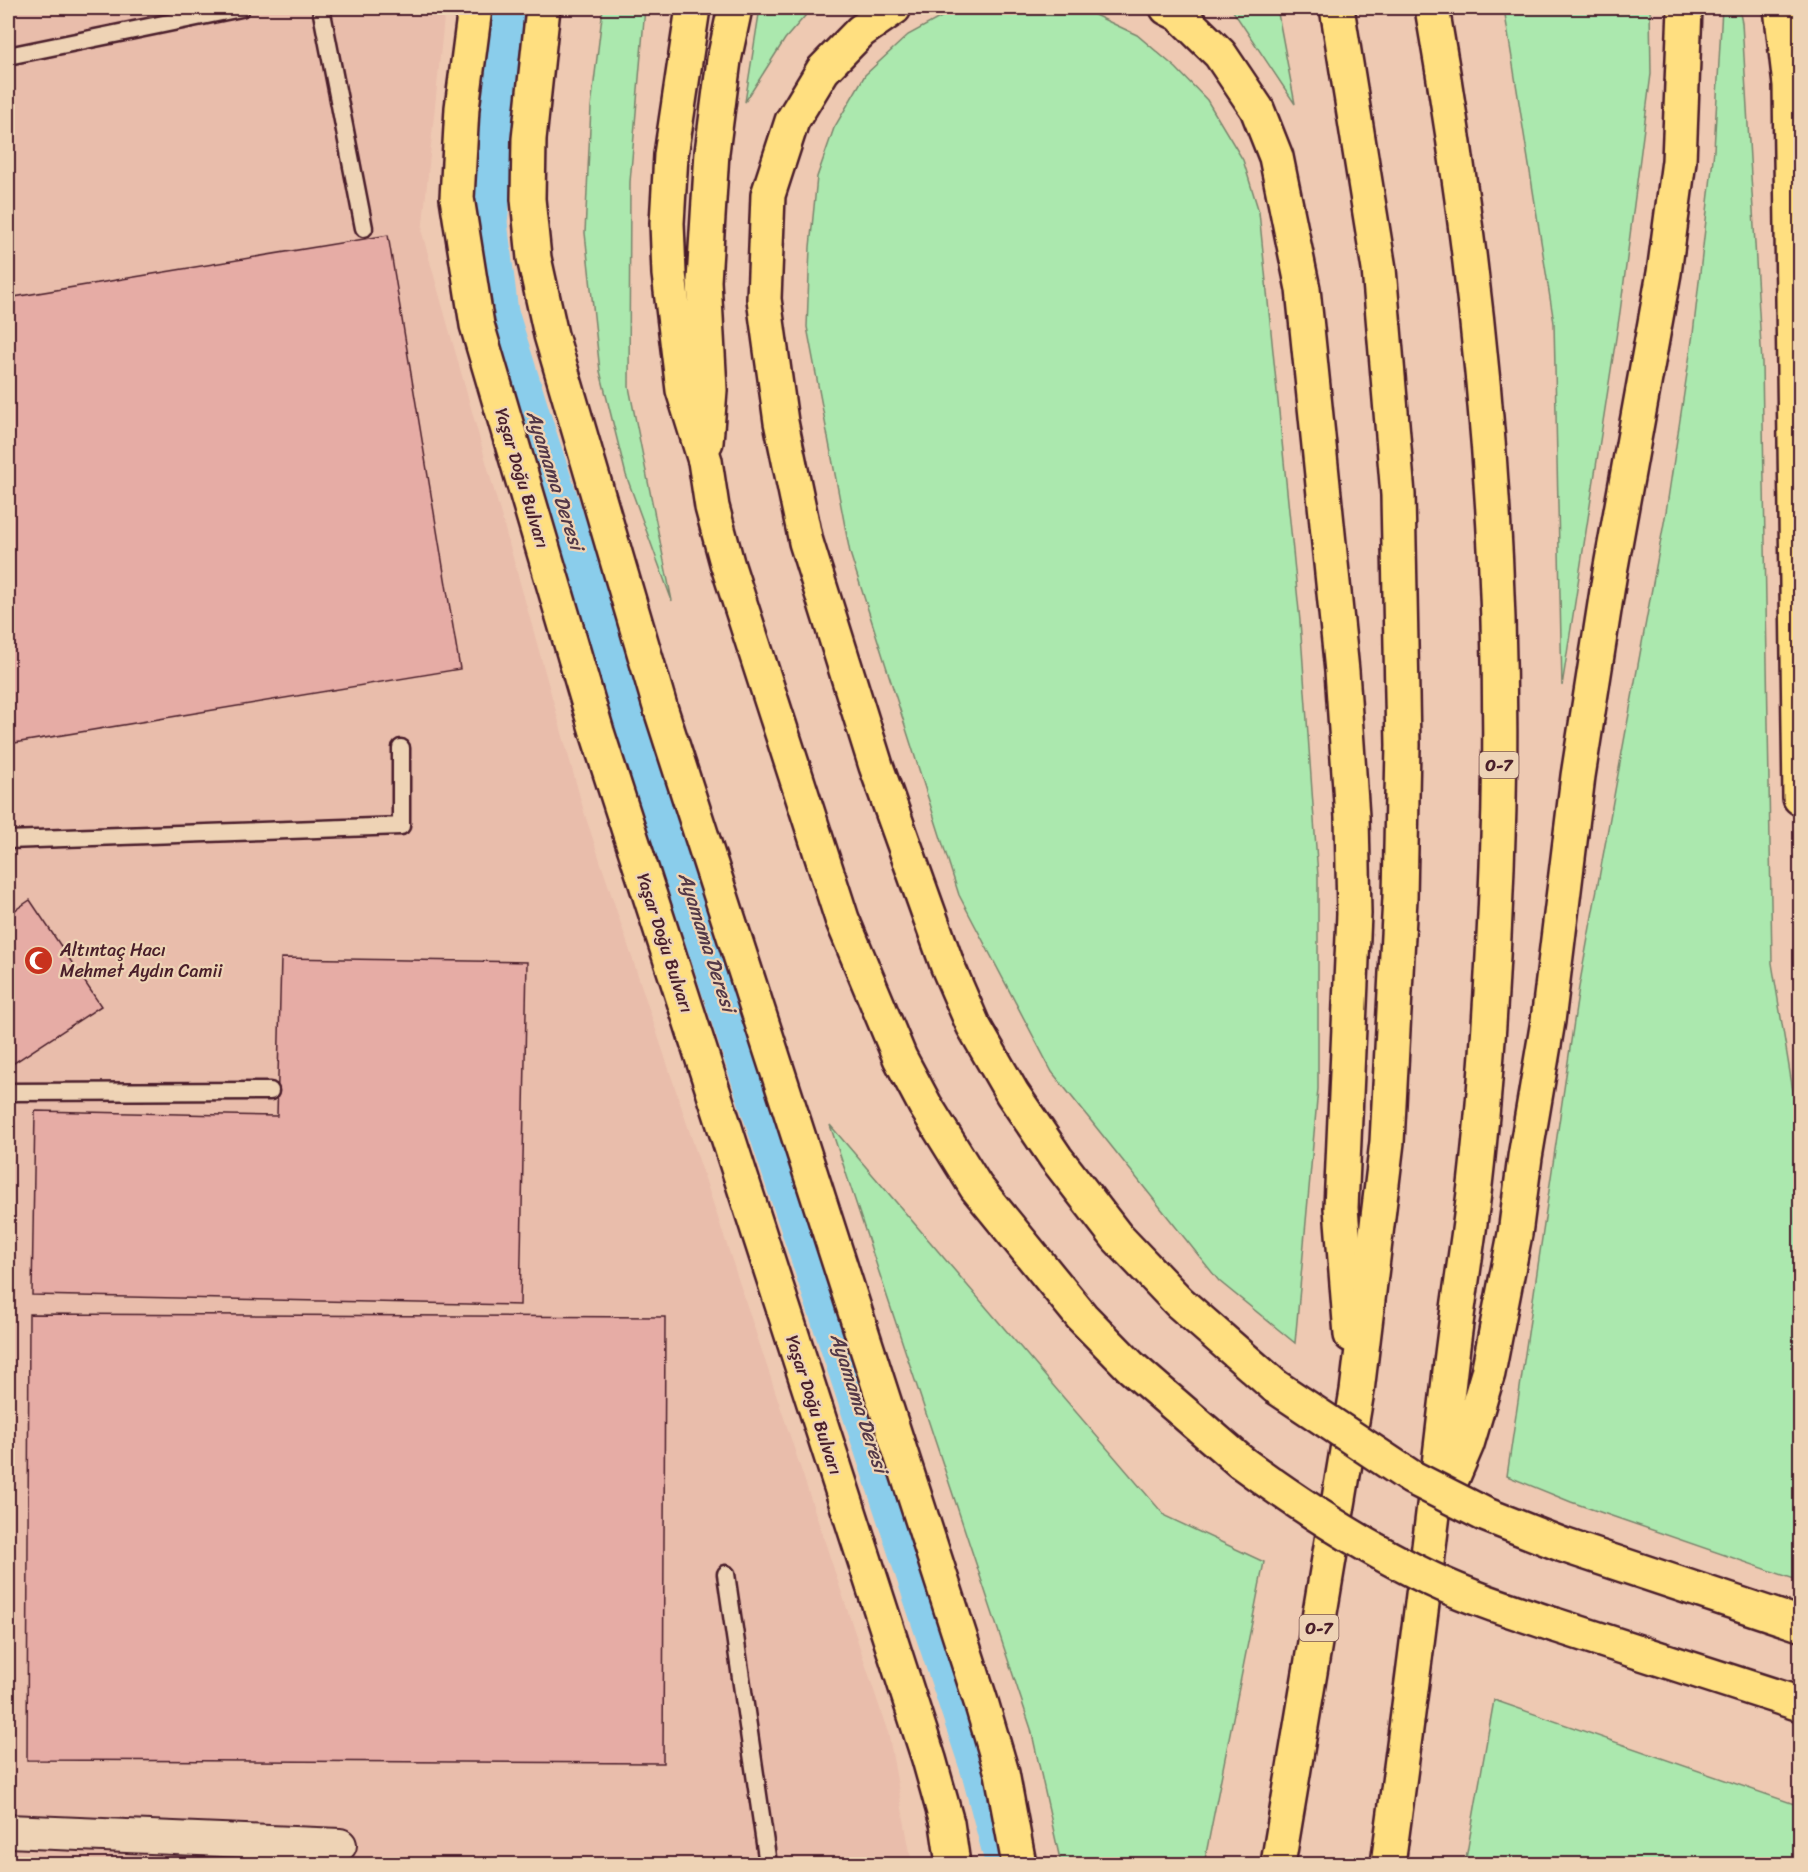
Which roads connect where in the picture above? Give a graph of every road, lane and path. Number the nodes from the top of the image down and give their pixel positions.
1 (241, 8) edge
2 (321, 8) edge
3 (475, 8) edge
4 (543, 8) edge
5 (693, 8) edge
6 (735, 8) edge
7 (894, 8) edge
8 (1167, 8) edge
9 (1337, 8) edge
10 (1432, 8) edge
11 (1685, 8) edge
12 (1781, 8) edge
13 (8, 56) edge
14 (364, 228) dead end
15 (705, 461) junction
16 (401, 748) dead end
17 (1800, 798) edge
18 (8, 840) edge
19 (270, 1091) dead end
20 (8, 1092) edge
21 (1357, 1391) junction
22 (1434, 1523) junction
23 (726, 1574) dead end
24 (1800, 1624) edge
25 (1800, 1704) edge
26 (8, 1831) edge
27 (340, 1845) dead end
28 (768, 1864) edge
29 (953, 1864) edge
30 (1019, 1864) edge
31 (1278, 1864) edge
32 (1388, 1864) edge

1 - 13 lane
2 - 14 lane
3 - 29 main road, Yaşar Doğu Bulvarı
4 - 30 main road
5 - 15 main road
6 - 15 main road
7 - 24 main road, bridge
8 - 21 main road
9 - 21 main road, O-7
10 - 22 main road, O-7
11 - 22 main road
12 - 17 main road
15 - 25 main road, bridge
16 - 18 lane
19 - 20 lane
21 - 31 main road, O-7
22 - 32 main road, O-7
23 - 28 lane
26 - 27 street

